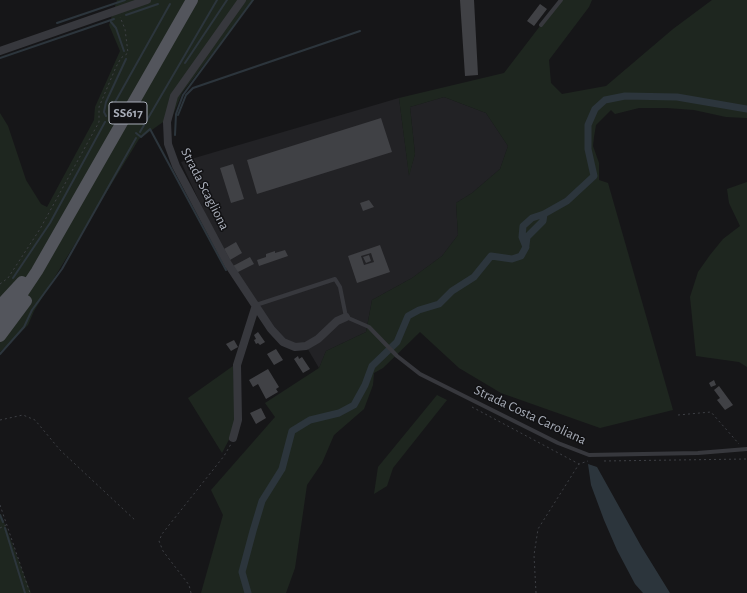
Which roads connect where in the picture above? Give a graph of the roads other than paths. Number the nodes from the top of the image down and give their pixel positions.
1 (147, 0) edge
2 (192, 0) edge
3 (242, 0) edge
4 (561, 0) edge
5 (541, 25) dead end
6 (0, 51) edge
7 (63, 226) junction
8 (256, 305) junction
9 (0, 306) edge
10 (346, 317) junction
11 (0, 321) edge
12 (0, 336) edge
13 (233, 438) road end
14 (746, 450) edge

1 - 6 street
2 - 7 main road, SS617
3 - 8 street, Strada Scagliona
4 - 5 lane
7 - 9 main road
7 - 11 main road, SS617
7 - 12 main road
8 - 10 street, Strada Scagliona
8 - 10 lane
8 - 13 street
10 - 14 lane, Strada Costa Caroliana

